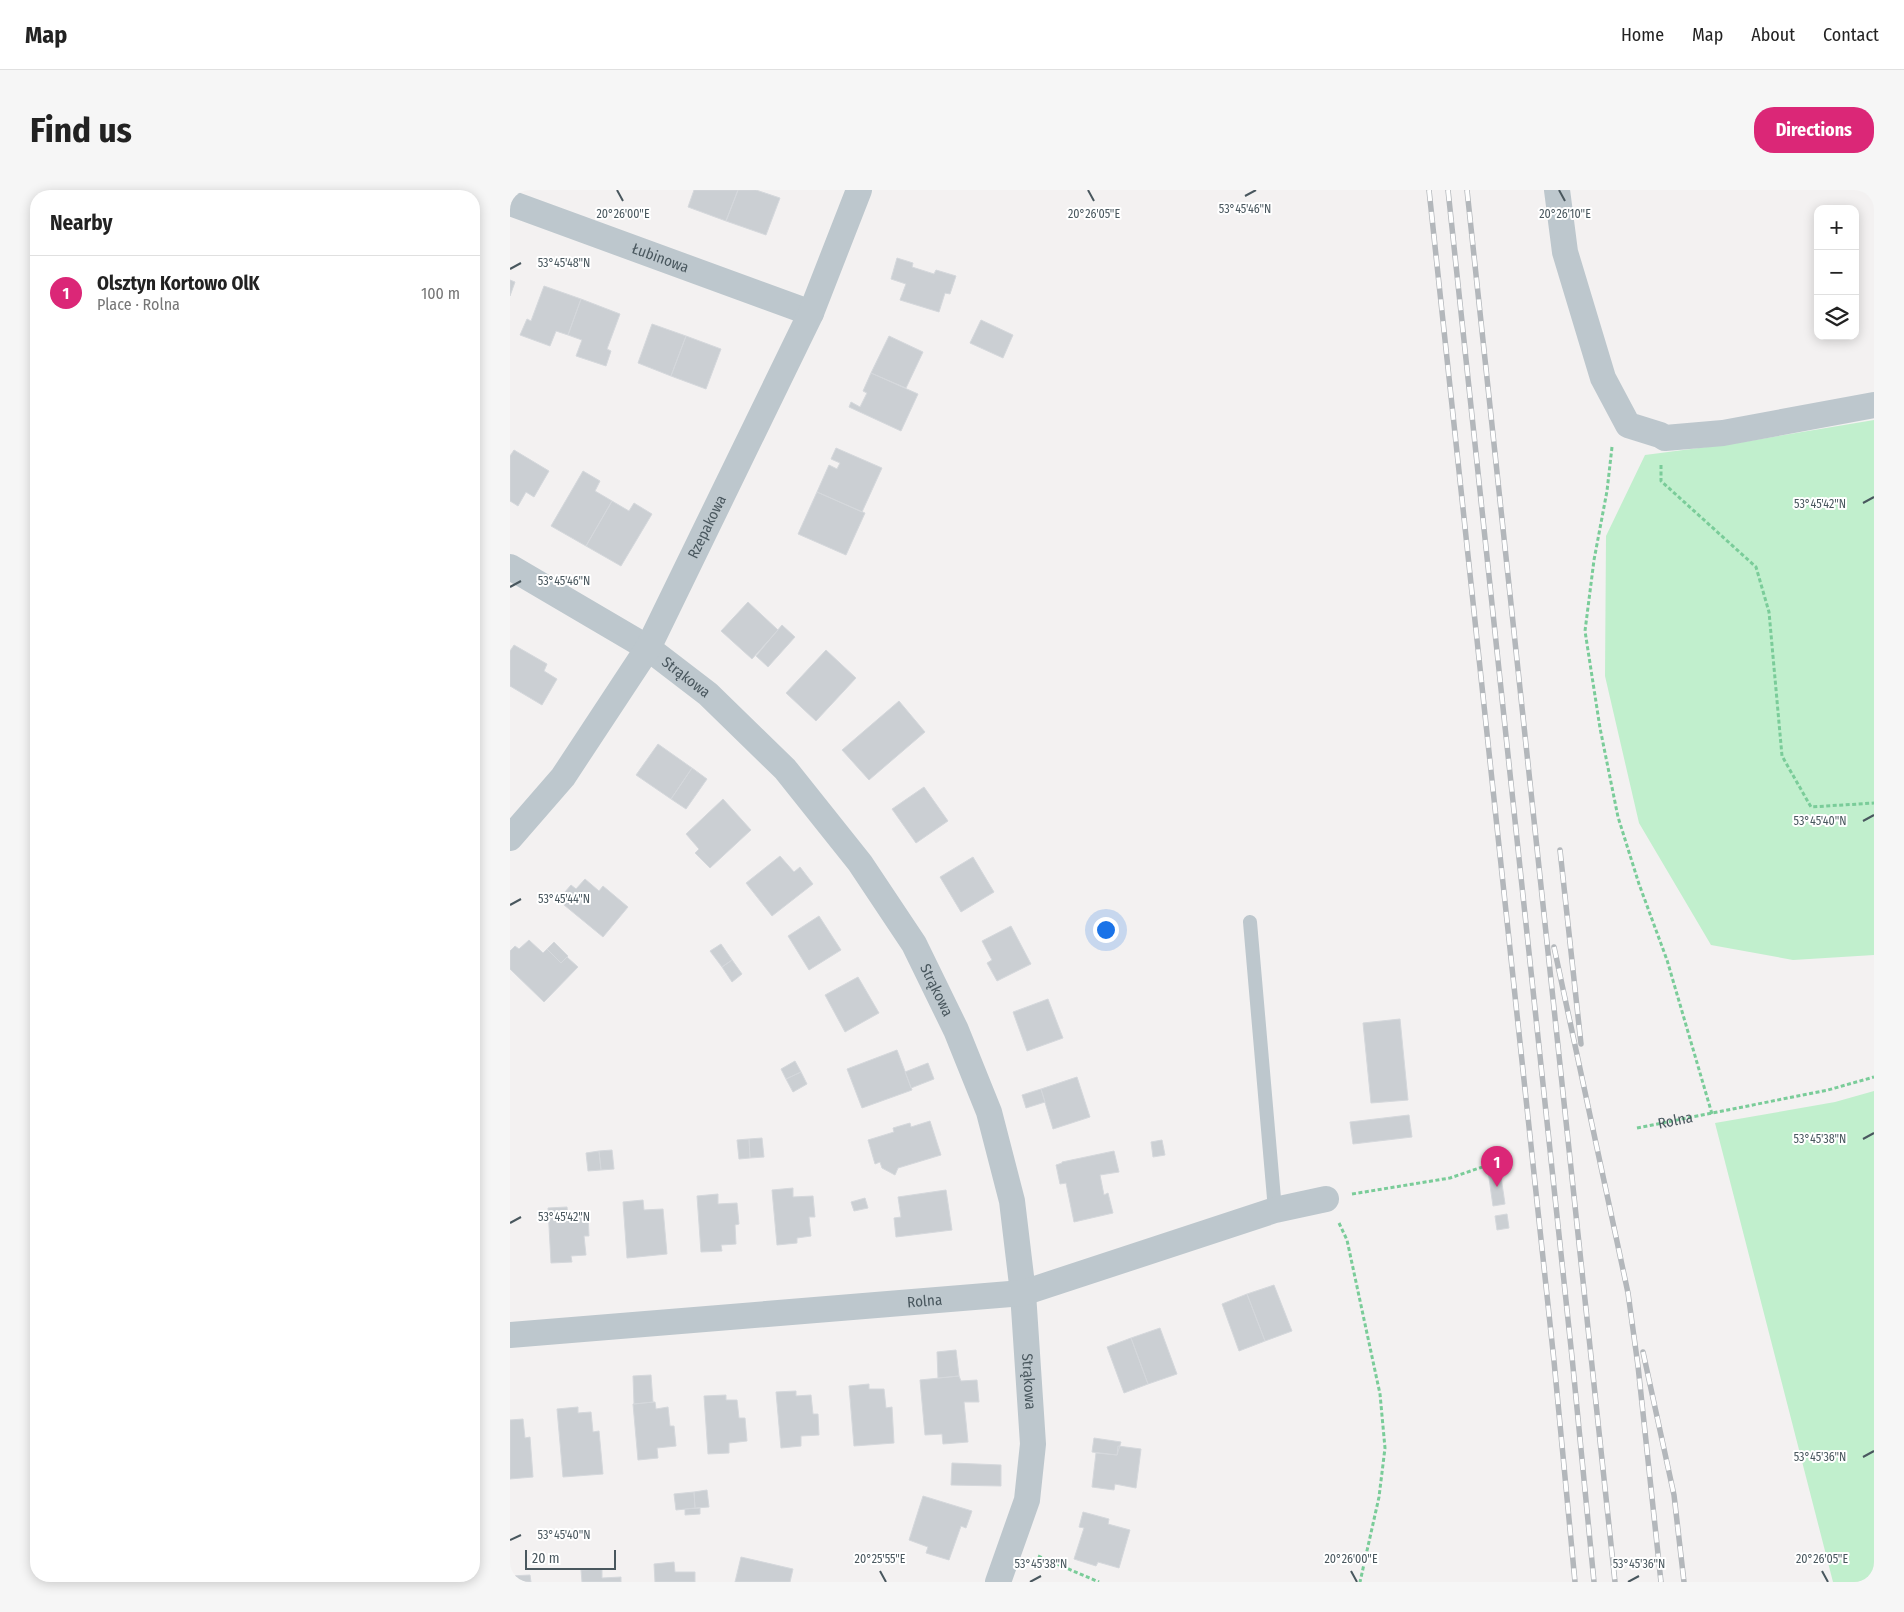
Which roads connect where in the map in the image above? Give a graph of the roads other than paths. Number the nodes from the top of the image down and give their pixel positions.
1 (859, 190) edge
2 (1557, 190) edge
3 (510, 203) edge
4 (811, 314) junction
5 (1874, 405) edge
6 (510, 567) edge
7 (648, 648) junction
8 (510, 838) edge
9 (1250, 922) dead end
10 (1326, 1199) road end
11 (1275, 1210) junction
12 (1023, 1293) junction
13 (510, 1335) edge
14 (998, 1582) edge

1 - 4 street, Rzepakowa
2 - 5 street
3 - 4 street, Łubinowa
4 - 7 street, Rzepakowa
6 - 7 street, Strąkowa
7 - 8 street, Rzepakowa
7 - 12 street, Strąkowa
9 - 11 lane
10 - 11 street, Rolna
11 - 12 street, Rolna
12 - 13 street, Rolna
12 - 14 street, Strąkowa

